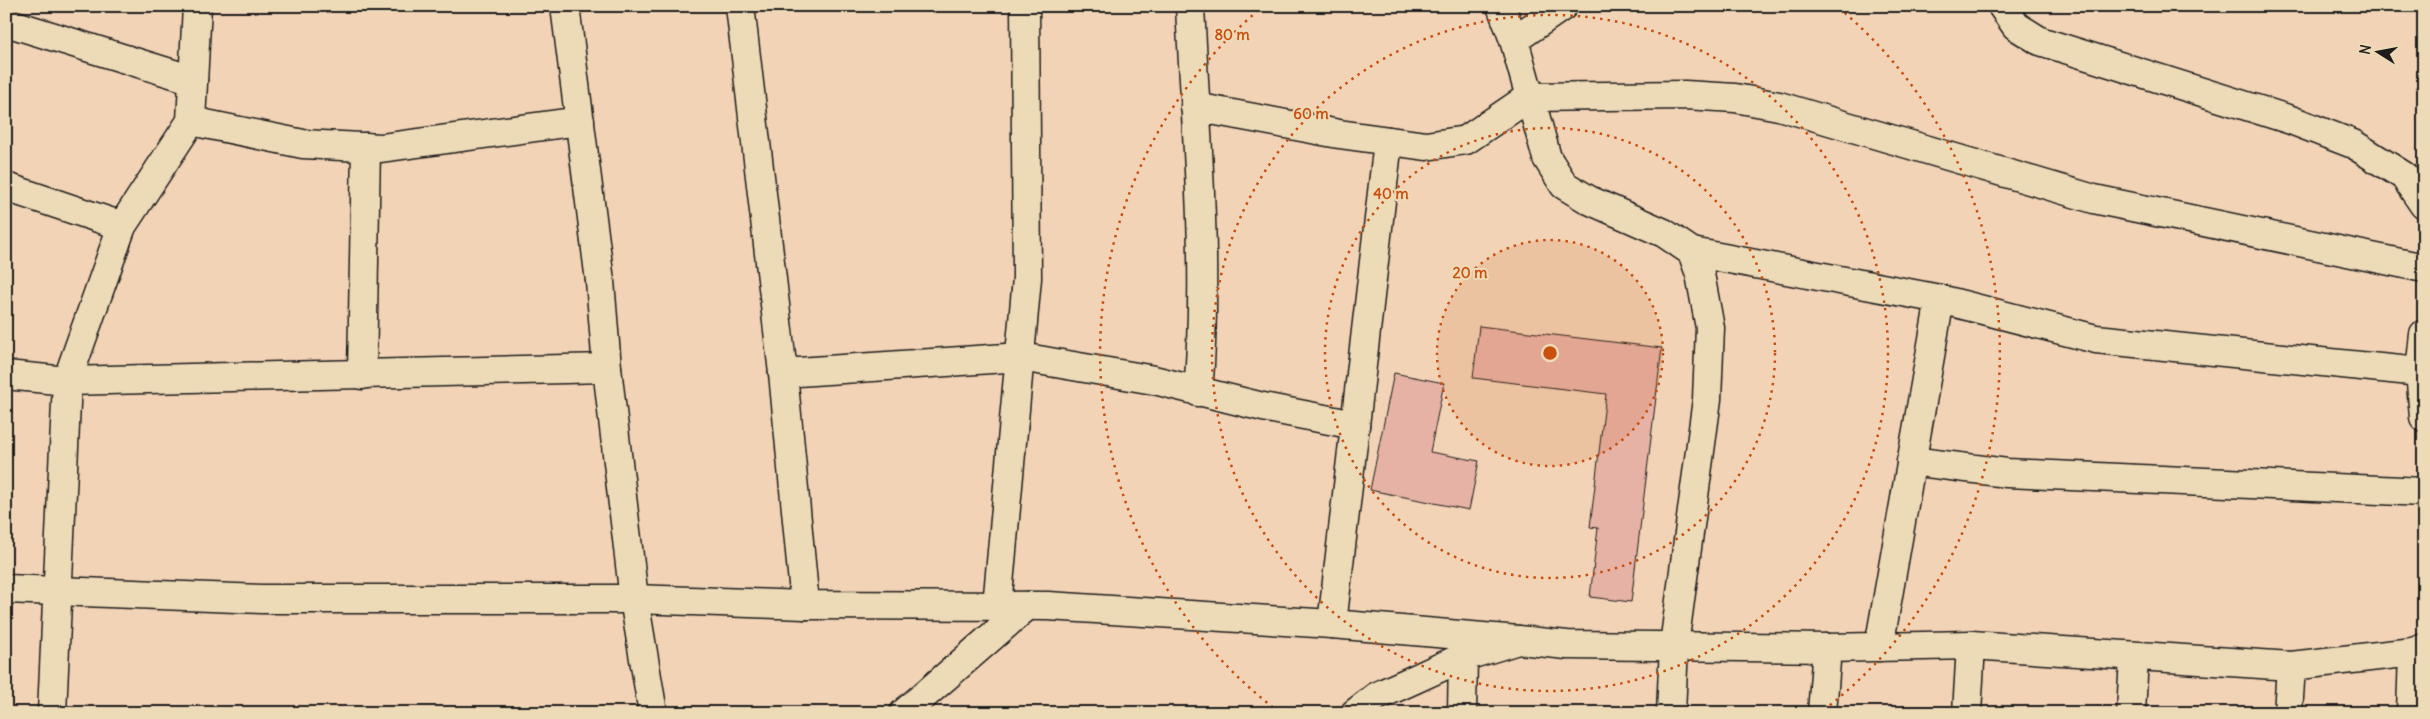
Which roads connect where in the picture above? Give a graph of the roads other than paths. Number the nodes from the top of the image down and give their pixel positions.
1 (197, 6) edge
2 (564, 6) edge
3 (740, 6) edge
4 (1025, 6) edge
5 (1190, 6) edge
6 (1501, 6) edge
7 (1563, 6) edge
8 (2002, 6) edge
9 (6, 22) edge
10 (1514, 40) junction
11 (193, 80) junction
12 (1529, 97) junction
13 (1195, 107) junction
14 (191, 121) junction
15 (580, 121) junction
16 (1388, 141) junction
17 (366, 147) junction
18 (6, 187) edge
19 (2424, 205) edge
20 (122, 226) junction
21 (1692, 252) junction
22 (2424, 268) edge
23 (1940, 299) junction
24 (2424, 334) edge
25 (1021, 357) junction
26 (607, 368) junction
27 (2420, 372) junction
28 (783, 373) junction
29 (6, 375) edge
30 (362, 375) junction
31 (67, 381) junction
32 (1198, 392) junction
33 (2424, 417) edge
34 (1355, 425) junction
35 (1911, 461) junction
36 (2424, 492) edge
37 (6, 589) edge
38 (56, 591) junction
39 (634, 599) junction
40 (805, 605) junction
41 (997, 606) junction
42 (1027, 606) junction
43 (1332, 624) junction
44 (1518, 640) junction
45 (1674, 645) junction
46 (1971, 645) junction
47 (1879, 647) junction
48 (1827, 648) junction
49 (2418, 650) edge
50 (1464, 657) junction
51 (2134, 657) junction
52 (2290, 666) junction
53 (52, 713) edge
54 (653, 713) edge
55 (904, 713) edge
56 (1355, 713) edge
57 (1462, 713) edge
58 (1671, 713) edge
59 (1822, 713) edge
60 (1967, 713) edge
61 (2131, 713) edge
62 (2288, 713) edge
63 (2411, 713) edge

1 - 11 street
2 - 15 street
3 - 28 street
4 - 25 street
5 - 13 street
6 - 10 street
7 - 10 street
8 - 19 street
9 - 11 street
10 - 12 street
11 - 14 street
12 - 16 street
12 - 21 street
12 - 22 street
13 - 16 street
13 - 32 street
14 - 17 street
14 - 20 street
15 - 17 street
15 - 26 street
16 - 34 street
17 - 30 street
18 - 20 street
20 - 31 street
21 - 23 street
21 - 45 street
23 - 27 street
23 - 35 street
24 - 27 street
25 - 28 street
25 - 32 street
25 - 41 street
26 - 30 street
26 - 39 street
27 - 33 street
28 - 40 street
29 - 31 street
30 - 31 street
31 - 38 street
32 - 34 street
34 - 43 street
35 - 36 street
35 - 47 street
37 - 38 street
38 - 39 street
38 - 53 street
39 - 40 street
39 - 54 street
40 - 41 street
41 - 42 street
42 - 43 street
42 - 55 street
43 - 44 street
44 - 45 street
44 - 50 street
45 - 48 street
45 - 58 street
46 - 47 street
46 - 51 street
46 - 60 street
47 - 48 street
48 - 59 street
49 - 52 street
49 - 63 street
50 - 56 street
50 - 57 street
51 - 52 street
51 - 61 street
52 - 62 street

